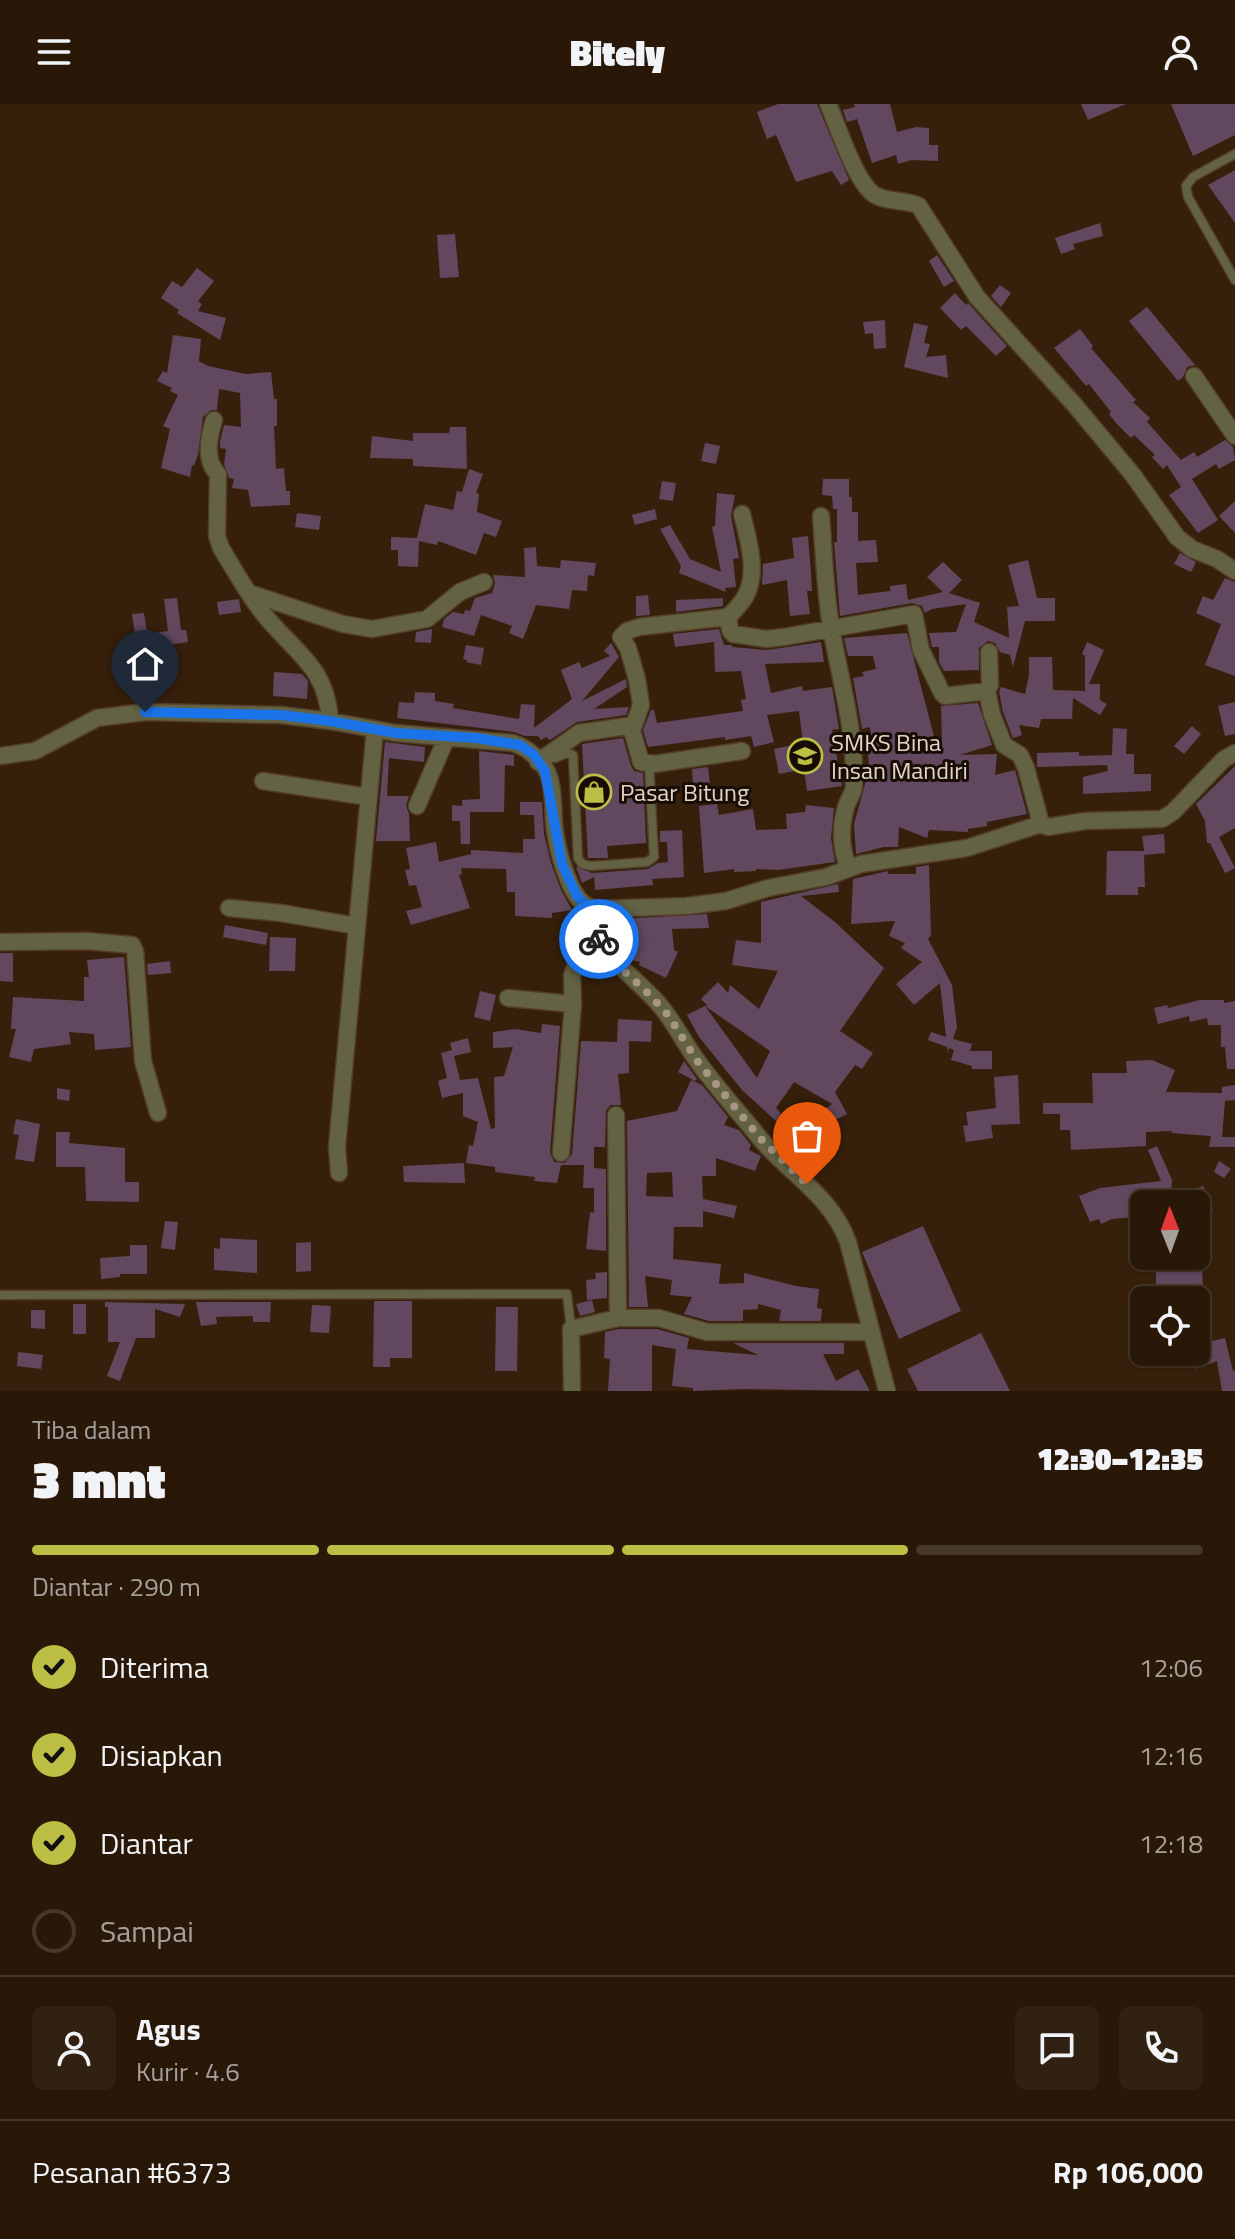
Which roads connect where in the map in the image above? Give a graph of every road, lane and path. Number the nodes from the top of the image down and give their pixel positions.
1 (828, 104) edge
2 (1235, 154) edge
3 (1235, 280) edge
4 (1194, 376) dead end
5 (214, 420) dead end
6 (1235, 436) edge
7 (742, 514) dead end
8 (821, 516) dead end
9 (1235, 571) edge
10 (484, 582) dead end
11 (249, 593) junction
12 (728, 617) junction
13 (831, 629) junction
14 (989, 652) dead end
15 (987, 691) junction
16 (330, 721) junction
17 (631, 727) junction
18 (375, 729) junction
19 (447, 737) junction
20 (742, 751) dead end
21 (1235, 753) edge
22 (0, 756) edge
23 (540, 763) junction
24 (649, 763) junction
25 (263, 781) dead end
26 (369, 797) junction
27 (417, 806) dead end
28 (1041, 824) junction
29 (849, 868) junction
30 (588, 907) junction
31 (229, 908) dead end
32 (357, 926) junction
33 (594, 933) junction
34 (0, 942) edge
35 (508, 998) dead end
36 (573, 1004) junction
37 (158, 1113) dead end
38 (616, 1115) dead end
39 (561, 1153) dead end
40 (339, 1173) dead end
41 (0, 1295) edge
42 (618, 1318) junction
43 (571, 1329) junction
44 (869, 1332) junction
45 (572, 1391) edge
46 (887, 1391) edge

1 - 9 street
2 - 3 lane
4 - 6 street
5 - 11 street
7 - 12 street
8 - 13 street
10 - 11 street
11 - 16 street
12 - 13 street
12 - 17 street
13 - 15 street
13 - 29 street
14 - 15 street
15 - 28 street
16 - 18 street
16 - 22 street
17 - 23 street
17 - 24 street
18 - 19 street
18 - 26 street
19 - 23 street
19 - 27 street
20 - 24 street
21 - 28 street
23 - 24 lane
23 - 30 street
25 - 26 street
26 - 32 street
28 - 29 street
29 - 30 street
30 - 33 street
31 - 32 street
32 - 40 street
33 - 36 street
33 - 44 street
34 - 37 street
35 - 36 street
36 - 39 street
38 - 42 street
41 - 43 lane
42 - 43 street
42 - 44 street
43 - 45 street
44 - 46 street

